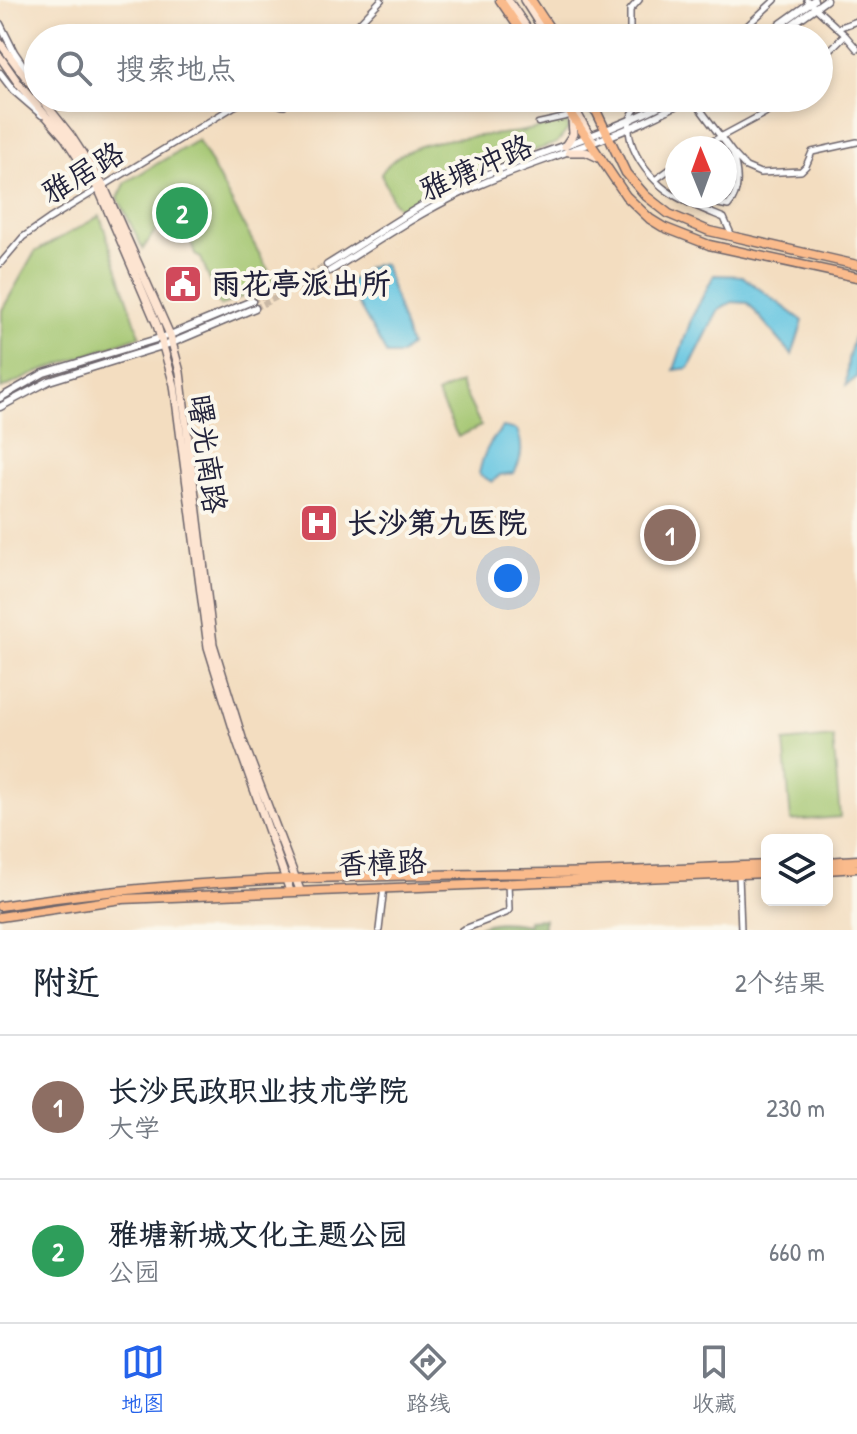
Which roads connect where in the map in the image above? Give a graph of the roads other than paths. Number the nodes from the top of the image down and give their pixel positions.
1 (381, 0) edge
2 (500, 0) edge
3 (508, 0) edge
4 (524, 0) edge
5 (531, 0) edge
6 (639, 0) edge
7 (775, 0) edge
8 (826, 0) edge
9 (812, 3) edge
10 (857, 21) edge
11 (0, 24) edge
12 (358, 24) edge
13 (516, 24) edge
14 (524, 24) edge
15 (539, 24) edge
16 (547, 24) edge
17 (630, 24) edge
18 (749, 24) edge
19 (781, 24) edge
20 (789, 24) edge
21 (838, 28) junction
22 (845, 35) junction
23 (0, 43) edge
24 (833, 47) edge
25 (857, 49) edge
26 (0, 57) edge
27 (24, 67) edge
28 (0, 73) edge
29 (24, 75) edge
30 (24, 85) edge
31 (24, 98) edge
32 (44, 112) edge
33 (47, 112) edge
34 (48, 112) edge
35 (229, 112) edge
36 (568, 112) edge
37 (576, 112) edge
38 (596, 112) edge
39 (632, 112) edge
40 (647, 112) edge
41 (663, 112) edge
42 (701, 112) edge
43 (766, 112) edge
44 (51, 117) junction
45 (571, 117) junction
46 (629, 121) junction
47 (538, 123) dead end
48 (629, 130) junction
49 (607, 135) junction
50 (720, 136) edge
51 (723, 136) edge
52 (590, 141) junction
53 (857, 142) edge
54 (567, 149) junction
55 (737, 157) edge
56 (601, 160) junction
57 (665, 172) edge
58 (657, 178) junction
59 (665, 187) edge
60 (102, 188) junction
61 (732, 237) junction
62 (857, 257) edge
63 (834, 261) junction
64 (0, 264) edge
65 (857, 265) edge
66 (329, 268) tunnel mouth
67 (857, 277) edge
68 (254, 304) tunnel mouth
69 (171, 339) junction
70 (162, 342) junction
71 (0, 398) edge
72 (0, 407) edge
73 (857, 860) edge
74 (833, 862) edge
75 (761, 865) edge
76 (857, 868) edge
77 (833, 870) edge
78 (508, 873) junction
79 (761, 873) edge
80 (739, 874) junction
81 (285, 879) junction
82 (296, 879) junction
83 (508, 884) junction
84 (384, 887) junction
85 (295, 890) junction
86 (0, 906) edge
87 (0, 917) edge
88 (379, 930) edge
89 (462, 930) edge
90 (741, 930) edge

1 - 12 street
2 - 13 main road
3 - 14 main road
4 - 15 main road
5 - 16 main road
6 - 17 street
7 - 18 street
8 - 9 street
9 - 19 street
9 - 20 street
9 - 21 street
10 - 21 street
11 - 27 street
21 - 22 street
22 - 24 street
22 - 25 street
23 - 29 main road, 曙光南路
26 - 30 main road, 曙光南路
28 - 31 street
32 - 44 street
33 - 44 main road, 曙光南路
34 - 44 main road, 曙光南路
35 - 60 street, 雅居路
36 - 45 main road
37 - 52 main road
38 - 49 main road
39 - 46 street
40 - 46 street, 雅塘冲路
41 - 48 street, 雅塘冲路
42 - 50 street
43 - 51 street
44 - 60 main road, 曙光南路
45 - 47 street
45 - 52 main road
45 - 54 main road
46 - 48 street
46 - 49 street, 雅塘冲路
48 - 49 street, 雅塘冲路
48 - 58 street
49 - 52 street, 雅塘冲路
49 - 61 main road
52 - 54 street, 雅塘冲路
52 - 56 main road
53 - 55 street
54 - 56 main road
54 - 66 street, 雅塘冲路
56 - 67 main road
57 - 58 street
58 - 59 street
58 - 61 street
60 - 64 street, 雅居路
60 - 69 main road, 曙光南路
60 - 70 main road, 曙光南路
61 - 63 main road
62 - 63 street
63 - 65 main road
68 - 69 street
69 - 70 street
69 - 82 main road, 曙光南路
70 - 71 street
70 - 72 street
70 - 81 main road, 曙光南路
73 - 74 main road
75 - 78 main road, 香樟路
76 - 77 main road
78 - 82 main road, 香樟路
78 - 83 street
79 - 80 main road, 香樟路
80 - 83 main road, 香樟路
80 - 90 street
81 - 82 main road, 香樟路
81 - 85 main road, 曙光南路
81 - 86 main road, 香樟路
82 - 85 main road, 曙光南路
83 - 84 main road, 香樟路
83 - 89 street
84 - 85 main road, 香樟路
84 - 88 street
85 - 87 main road, 香樟路

